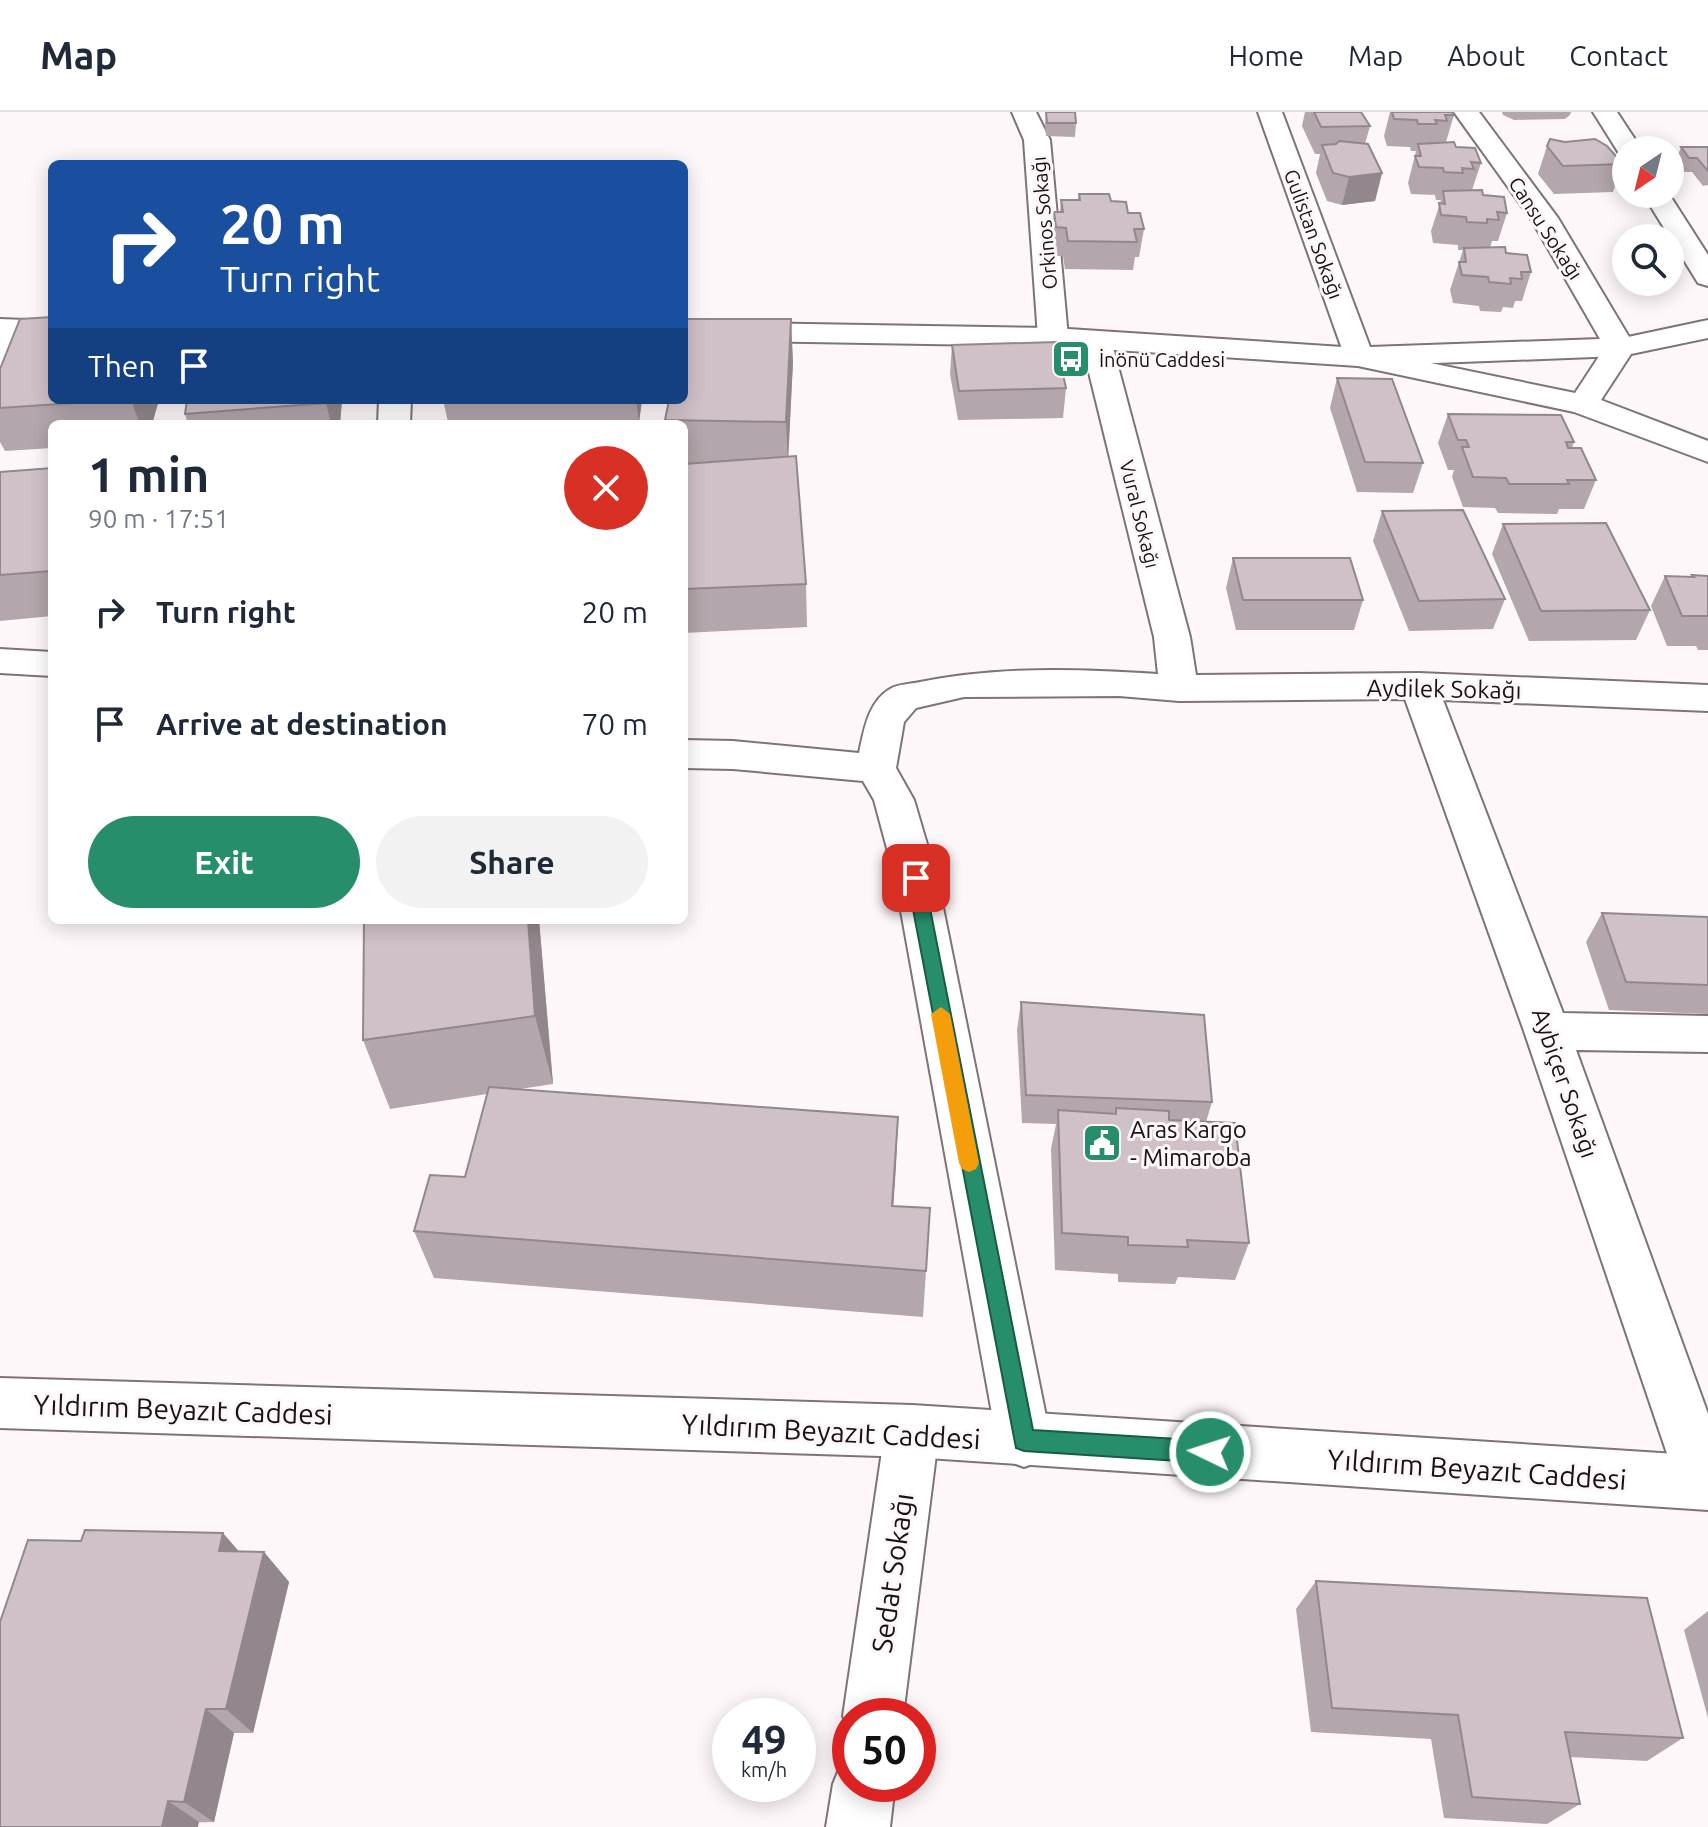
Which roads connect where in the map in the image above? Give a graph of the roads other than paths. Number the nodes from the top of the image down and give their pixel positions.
1 (1024, 112) edge
2 (1270, 112) edge
3 (1466, 112) edge
4 (1605, 112) edge
5 (1620, 136) edge
6 (1665, 208) edge
7 (1708, 277) edge
8 (8, 329) edge
9 (1708, 329) edge
10 (48, 330) edge
11 (688, 331) edge
12 (1053, 337) junction
13 (1096, 340) junction
14 (1620, 347) junction
15 (1358, 357) junction
16 (0, 372) edge
17 (1583, 404) junction
18 (1708, 452) edge
19 (0, 661) edge
20 (48, 664) edge
21 (1419, 686) junction
22 (1179, 688) junction
23 (1708, 698) edge
24 (688, 754) edge
25 (876, 768) junction
26 (1547, 1031) junction
27 (1708, 1034) edge
28 (0, 1403) edge
29 (912, 1431) junction
30 (1024, 1441) junction
31 (1706, 1483) edge
32 (875, 1698) edge
33 (861, 1802) edge
34 (858, 1827) edge

1 - 12 street, Orkinos Sokağı
2 - 15 street, Gulistan Sokağı
3 - 14 street, Cansu Sokağı
4 - 5 street
6 - 7 street
8 - 10 street
8 - 16 street
9 - 14 street
11 - 12 street
12 - 13 street
13 - 15 street
13 - 22 street, Vural Sokağı
14 - 15 street
14 - 17 street
15 - 17 street
17 - 18 street
19 - 20 street
21 - 22 street, Aydilek Sokağı
21 - 23 street, Aydilek Sokağı
21 - 26 street, Aybiçer Sokağı
22 - 25 street, Aydilek Sokağı
24 - 25 street
25 - 30 street
26 - 27 street
26 - 31 street, Aybiçer Sokağı
28 - 29 street, Yıldırım Beyazıt Caddesi
29 - 30 street, Yıldırım Beyazıt Caddesi
29 - 32 street, Sedat Sokağı
30 - 31 street, Yıldırım Beyazıt Caddesi
33 - 34 street

